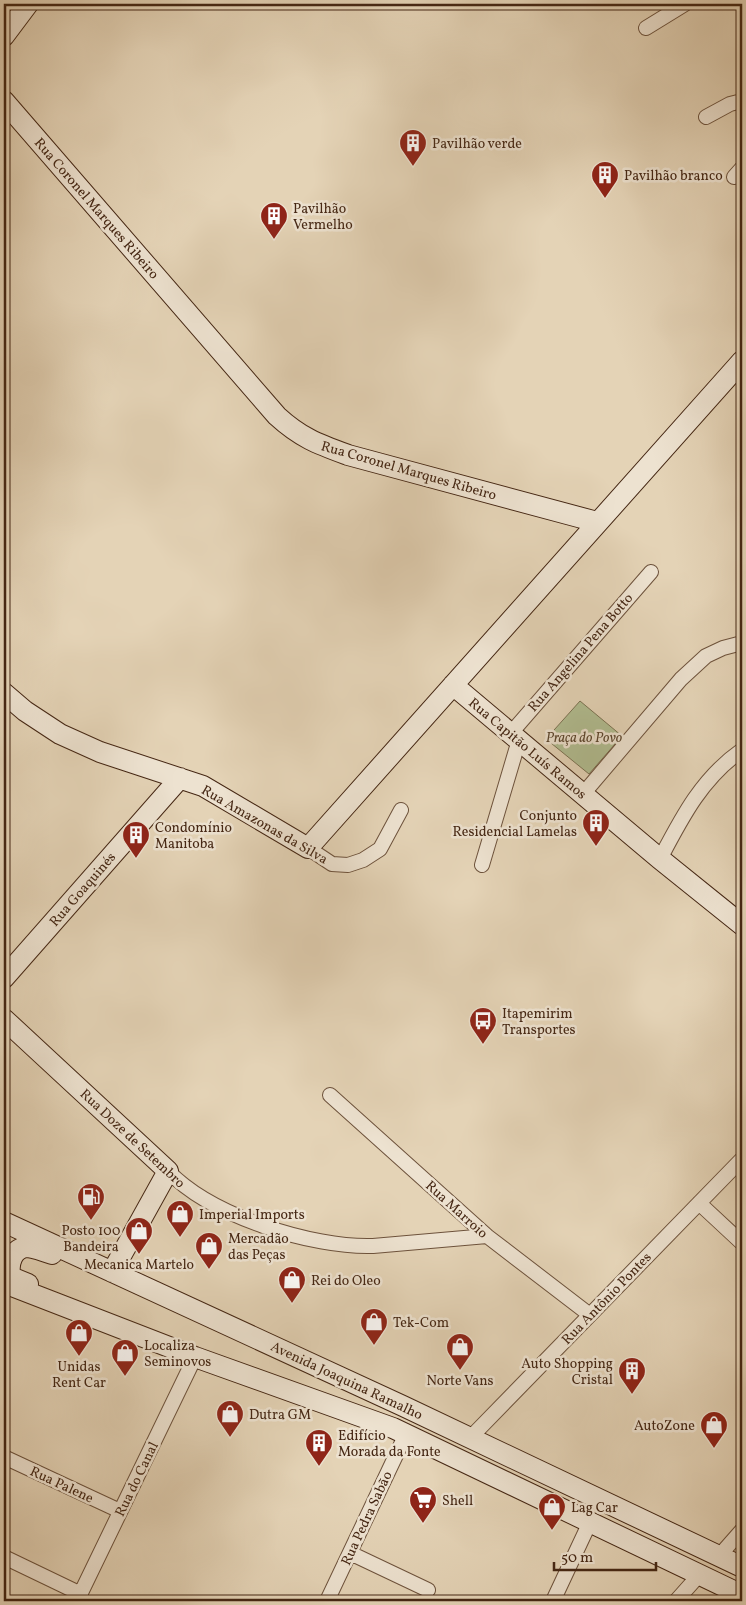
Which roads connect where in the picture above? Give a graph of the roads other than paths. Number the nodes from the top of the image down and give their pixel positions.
1 (28, 4) edge
2 (685, 4) edge
3 (646, 28) dead end
4 (4, 36) edge
5 (4, 101) edge
6 (742, 101) edge
7 (706, 117) dead end
8 (742, 361) edge
9 (597, 522) junction
10 (651, 572) dead end
11 (742, 643) edge
12 (452, 685) junction
13 (4, 693) edge
14 (515, 736) junction
15 (742, 750) edge
16 (180, 778) junction
17 (583, 794) junction
18 (401, 810) dead end
19 (308, 848) junction
20 (660, 859) junction
21 (482, 865) dead end
22 (742, 925) edge
23 (4, 978) edge
24 (4, 1019) edge
25 (330, 1095) dead end
26 (742, 1159) edge
27 (168, 1171) junction
28 (699, 1203) junction
29 (4, 1222) edge
30 (486, 1236) junction
31 (742, 1242) edge
32 (94, 1264) junction
33 (112, 1272) junction
34 (4, 1283) edge
35 (41, 1297) junction
36 (590, 1315) junction
37 (195, 1357) junction
38 (406, 1434) junction
39 (471, 1437) junction
40 (4, 1457) edge
41 (120, 1511) junction
42 (590, 1522) junction
43 (742, 1530) edge
44 (350, 1553) junction
45 (720, 1555) junction
46 (4, 1557) edge
47 (742, 1567) edge
48 (700, 1574) junction
49 (428, 1590) dead end
50 (742, 1595) edge
51 (79, 1598) edge
52 (327, 1601) edge
53 (553, 1601) edge
54 (676, 1601) edge

1 - 4 street
2 - 3 street
5 - 9 street, Rua Coronel Marques Ribeiro
6 - 7 street
8 - 9 street
9 - 12 street
10 - 14 street, Rua Angelina Pena Botto
11 - 17 street
12 - 14 street, Rua Capitão Luís Ramos
12 - 19 street
13 - 16 street, Rua Amazonas da Silva
14 - 17 street, Rua Capitão Luís Ramos
14 - 21 street
15 - 20 street
16 - 19 street, Rua Amazonas da Silva
16 - 23 street, Rua Goaquinés
17 - 20 street, Rua Capitão Luís Ramos
18 - 19 street, Rua Amazonas da Silva
20 - 22 street, Rua Capitão Luís Ramos
24 - 27 street, Rua Doze de Setembro
25 - 30 street, Rua Marroio
26 - 28 street, Rua Antônio Pontes
27 - 30 street, Rua Doze de Setembro
27 - 33 street
28 - 31 street
28 - 36 street, Rua Antônio Pontes
29 - 32 street, Avenida Joaquina Ramalho
30 - 36 street, Rua Marroio
32 - 33 street, Avenida Joaquina Ramalho
32 - 35 street
33 - 39 street, Avenida Joaquina Ramalho
34 - 35 street, Avenida Joaquina Ramalho
35 - 37 street, Avenida Joaquina Ramalho
36 - 39 street, Rua Antônio Pontes
37 - 38 street, Avenida Joaquina Ramalho
37 - 41 street, Rua do Canal
38 - 42 street, Avenida Joaquina Ramalho
38 - 44 street, Rua Pedra Sabão
39 - 45 street, Avenida Joaquina Ramalho
40 - 41 street, Rua Palene
41 - 51 street, Rua do Canal
42 - 48 street, Avenida Joaquina Ramalho
42 - 53 street
43 - 45 street
44 - 49 street
44 - 52 street, Rua Pedra Sabão
45 - 47 street, Avenida Joaquina Ramalho
46 - 51 street
48 - 50 street, Avenida Joaquina Ramalho
48 - 54 street

